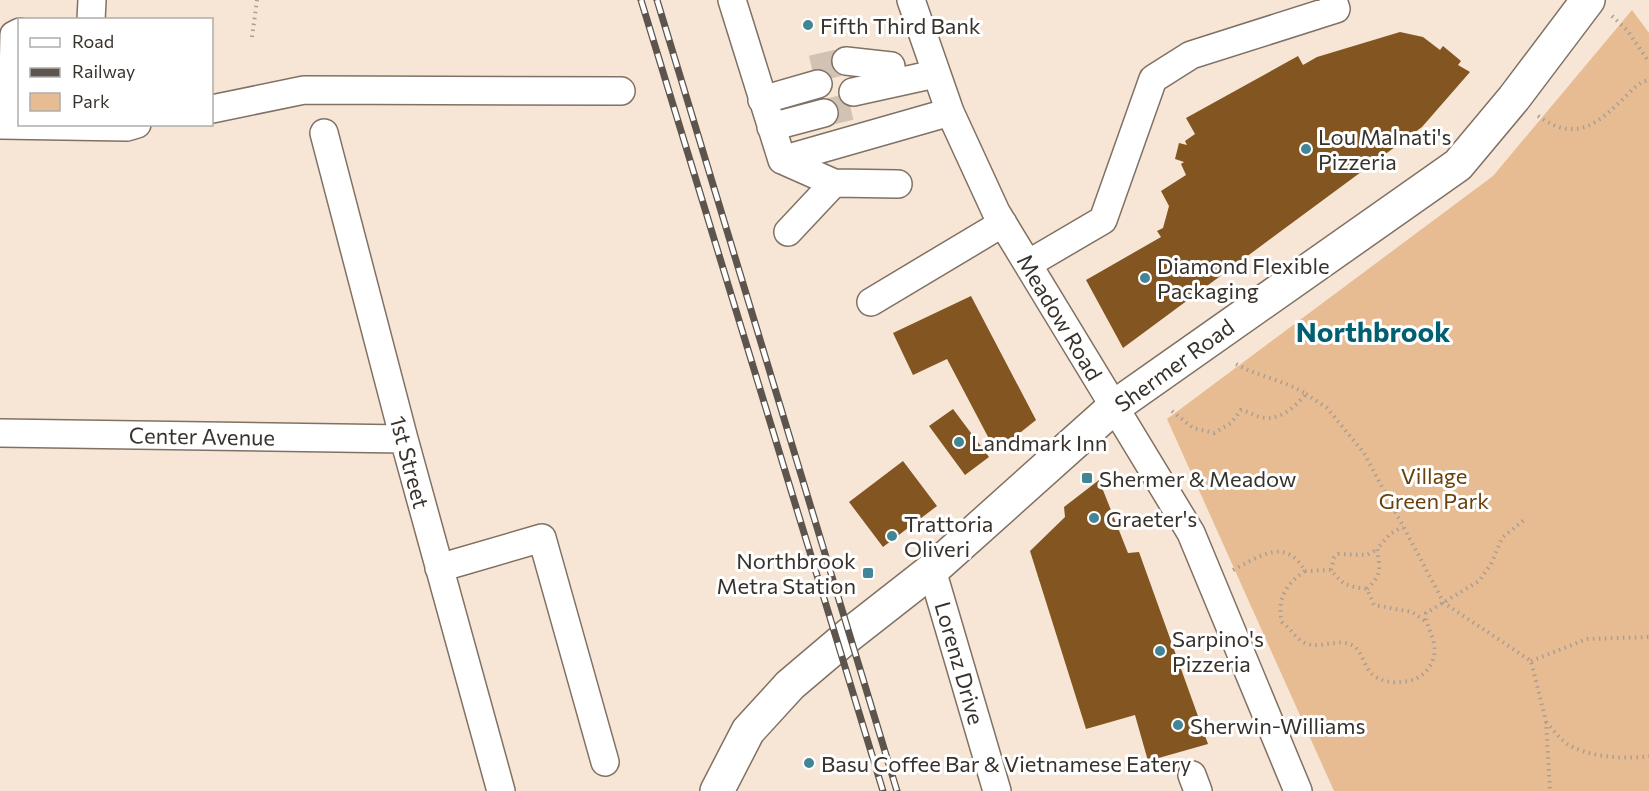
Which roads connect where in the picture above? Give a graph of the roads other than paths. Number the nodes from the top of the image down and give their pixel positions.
1 (92, 0) edge
2 (732, 0) edge
3 (911, 0) edge
4 (1333, 0) edge
5 (1600, 8) edge
6 (92, 18) edge
7 (18, 33) edge
8 (932, 65) junction
9 (851, 83) tunnel mouth
10 (621, 91) dead end
11 (819, 91) tunnel mouth
12 (764, 106) junction
13 (213, 109) edge
14 (950, 112) junction
15 (6, 125) edge
16 (110, 126) edge
17 (130, 126) edge
18 (324, 133) dead end
19 (782, 160) junction
20 (834, 183) junction
21 (898, 184) dead end
22 (1003, 223) junction
23 (788, 232) dead end
24 (1028, 264) junction
25 (871, 302) dead end
26 (1114, 407) junction
27 (0, 433) edge
28 (404, 439) junction
29 (439, 568) junction
30 (932, 570) junction
31 (605, 762) dead end
32 (501, 791) edge
33 (717, 791) edge
34 (998, 791) edge
35 (1298, 791) edge

1 - 6 street
2 - 12 street
3 - 8 street, Meadow Road
4 - 24 street
5 - 26 main road, Shermer Road
7 - 15 street
8 - 9 street
8 - 14 street, Meadow Road
10 - 13 street
11 - 12 street
12 - 19 street
14 - 19 street
14 - 22 street, Meadow Road
16 - 17 street
18 - 28 street, 1st Street
19 - 20 street
20 - 21 street
20 - 23 street
22 - 24 street, Meadow Road
22 - 25 street
24 - 26 street, Meadow Road
26 - 30 main road, Shermer Road
26 - 35 street, Meadow Road
27 - 28 street, Center Avenue
28 - 29 street, 1st Street
29 - 31 street
29 - 32 street, 1st Street
30 - 33 main road, Shermer Road
30 - 34 street, Lorenz Drive

